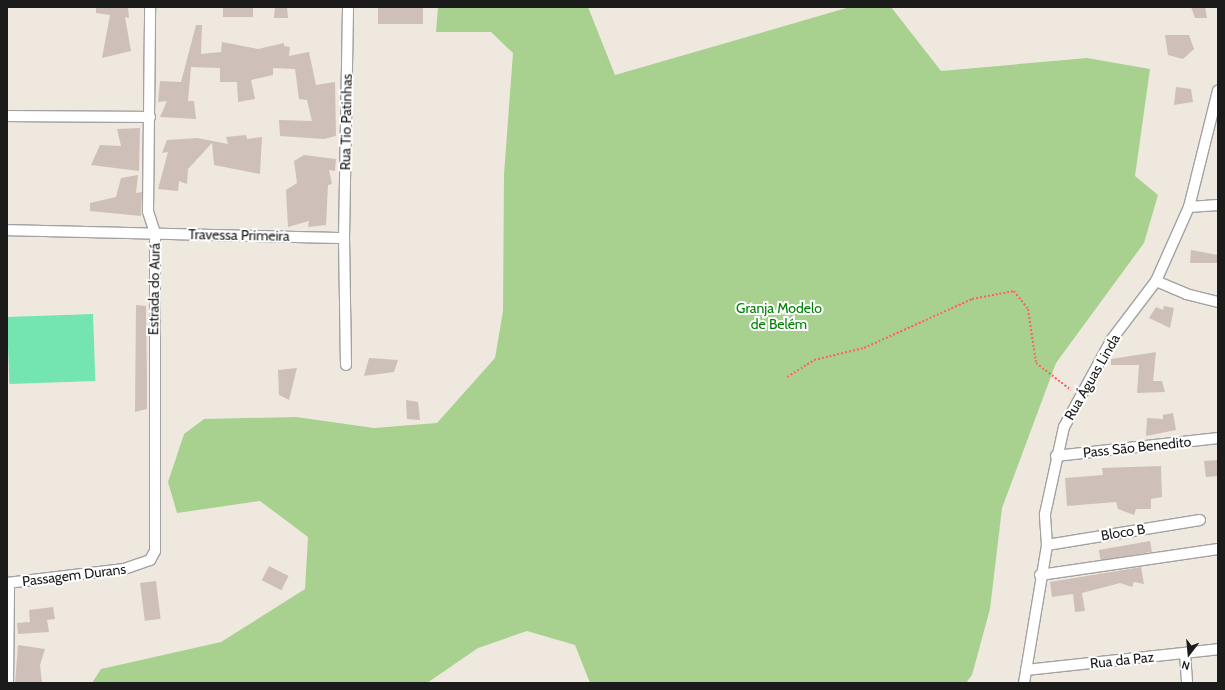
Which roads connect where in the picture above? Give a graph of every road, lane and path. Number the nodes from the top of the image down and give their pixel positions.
1 (150, 7) edge
2 (348, 7) edge
3 (1218, 91) edge
4 (7, 116) edge
5 (150, 117) junction
6 (1218, 206) edge
7 (1189, 207) junction
8 (7, 230) edge
9 (155, 233) junction
10 (344, 238) junction
11 (1156, 281) junction
12 (1218, 302) edge
13 (346, 365) dead end
14 (787, 377) dead end
15 (1079, 396) junction
16 (1218, 438) edge
17 (1056, 456) junction
18 (1200, 520) dead end
19 (1047, 545) junction
20 (1218, 548) edge
21 (141, 565) joint
22 (1040, 574) junction
23 (8, 583) edge
24 (1218, 648) edge
25 (1185, 653) junction
26 (1026, 670) junction
27 (8, 683) edge
28 (1024, 683) edge
29 (1187, 683) edge

1 - 5 street, Estrada do Aurá
2 - 10 street, Rua Tio Patinhas
3 - 7 street, Rua Águas Linda
4 - 5 street
5 - 9 street, Estrada do Aurá
6 - 7 street
7 - 11 street, Rua Águas Linda
8 - 9 street, Travessa Primeira
9 - 10 street, Travessa Primeira
9 - 21 street, Estrada do Aurá
10 - 13 street
11 - 12 street
11 - 15 street, Rua Águas Linda
14 - 15 path
15 - 17 street, Rua Águas Linda
16 - 17 street, Pass São Benedito
17 - 19 street, Rua Águas Linda
18 - 19 street, Bloco B
19 - 22 street, Rua Águas Linda
20 - 22 street
21 - 23 street, Passagem Durans
22 - 26 street, Rua Águas Linda
23 - 27 street
24 - 25 street, Rua da Paz
25 - 26 street, Rua da Paz
25 - 29 street
26 - 28 street, Rua Águas Linda

